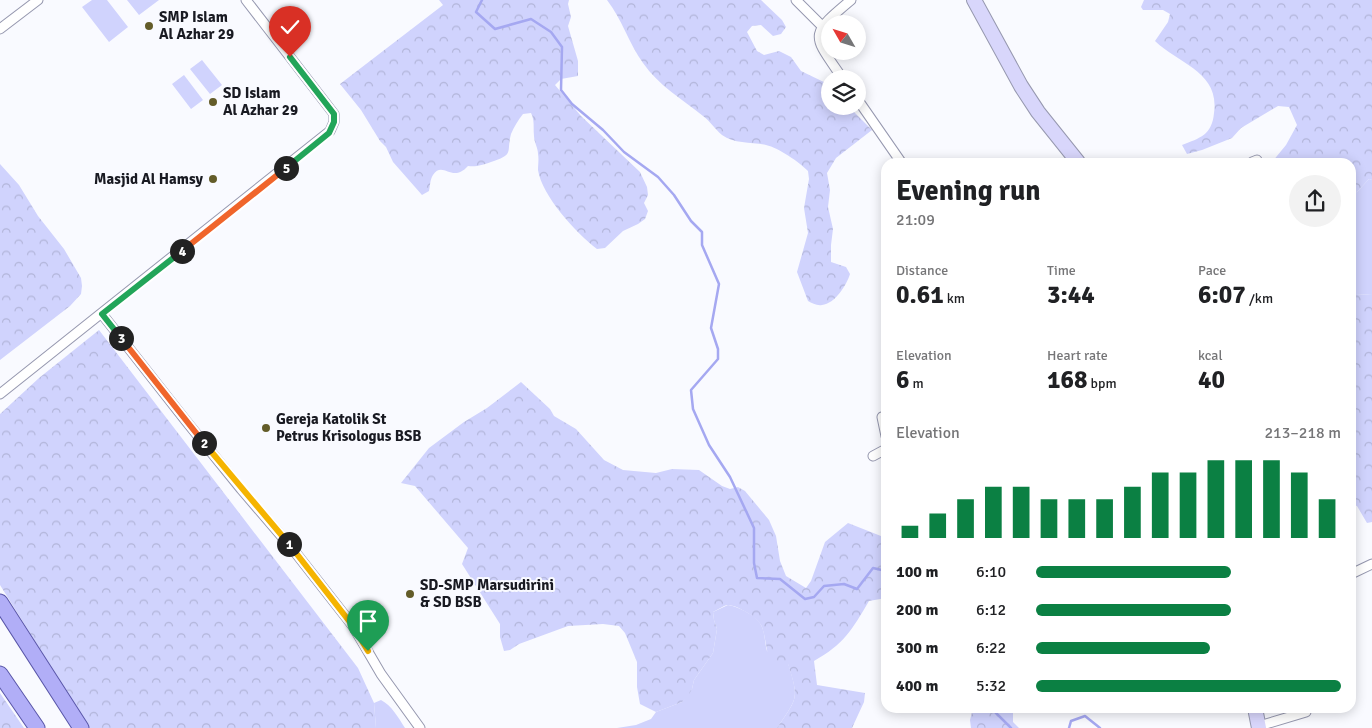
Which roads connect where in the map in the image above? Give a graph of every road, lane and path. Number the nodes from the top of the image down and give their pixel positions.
1 (38, 0) edge
2 (246, 0) edge
3 (796, 0) edge
4 (851, 0) edge
5 (974, 0) edge
6 (833, 15) edge
7 (0, 16) edge
8 (821, 25) edge
9 (3, 27) edge
10 (821, 30) edge
11 (821, 46) edge
12 (866, 112) edge
13 (898, 158) edge
14 (1075, 158) edge
15 (102, 314) junction
16 (0, 394) edge
17 (881, 452) edge
18 (873, 456) dead end
19 (1372, 564) edge
20 (1356, 572) edge
21 (0, 602) edge
22 (0, 674) edge
23 (1256, 713) edge
24 (1303, 713) edge
25 (1259, 727) edge
26 (37, 728) edge
27 (81, 728) edge
28 (420, 728) edge

1 - 9 street
2 - 15 street
3 - 8 street
4 - 6 street
5 - 14 main road
7 - 9 street
10 - 11 street
12 - 13 street
15 - 16 street
15 - 28 street
17 - 18 street
19 - 20 street
21 - 27 main road
22 - 26 main road
23 - 25 main road
24 - 25 street

